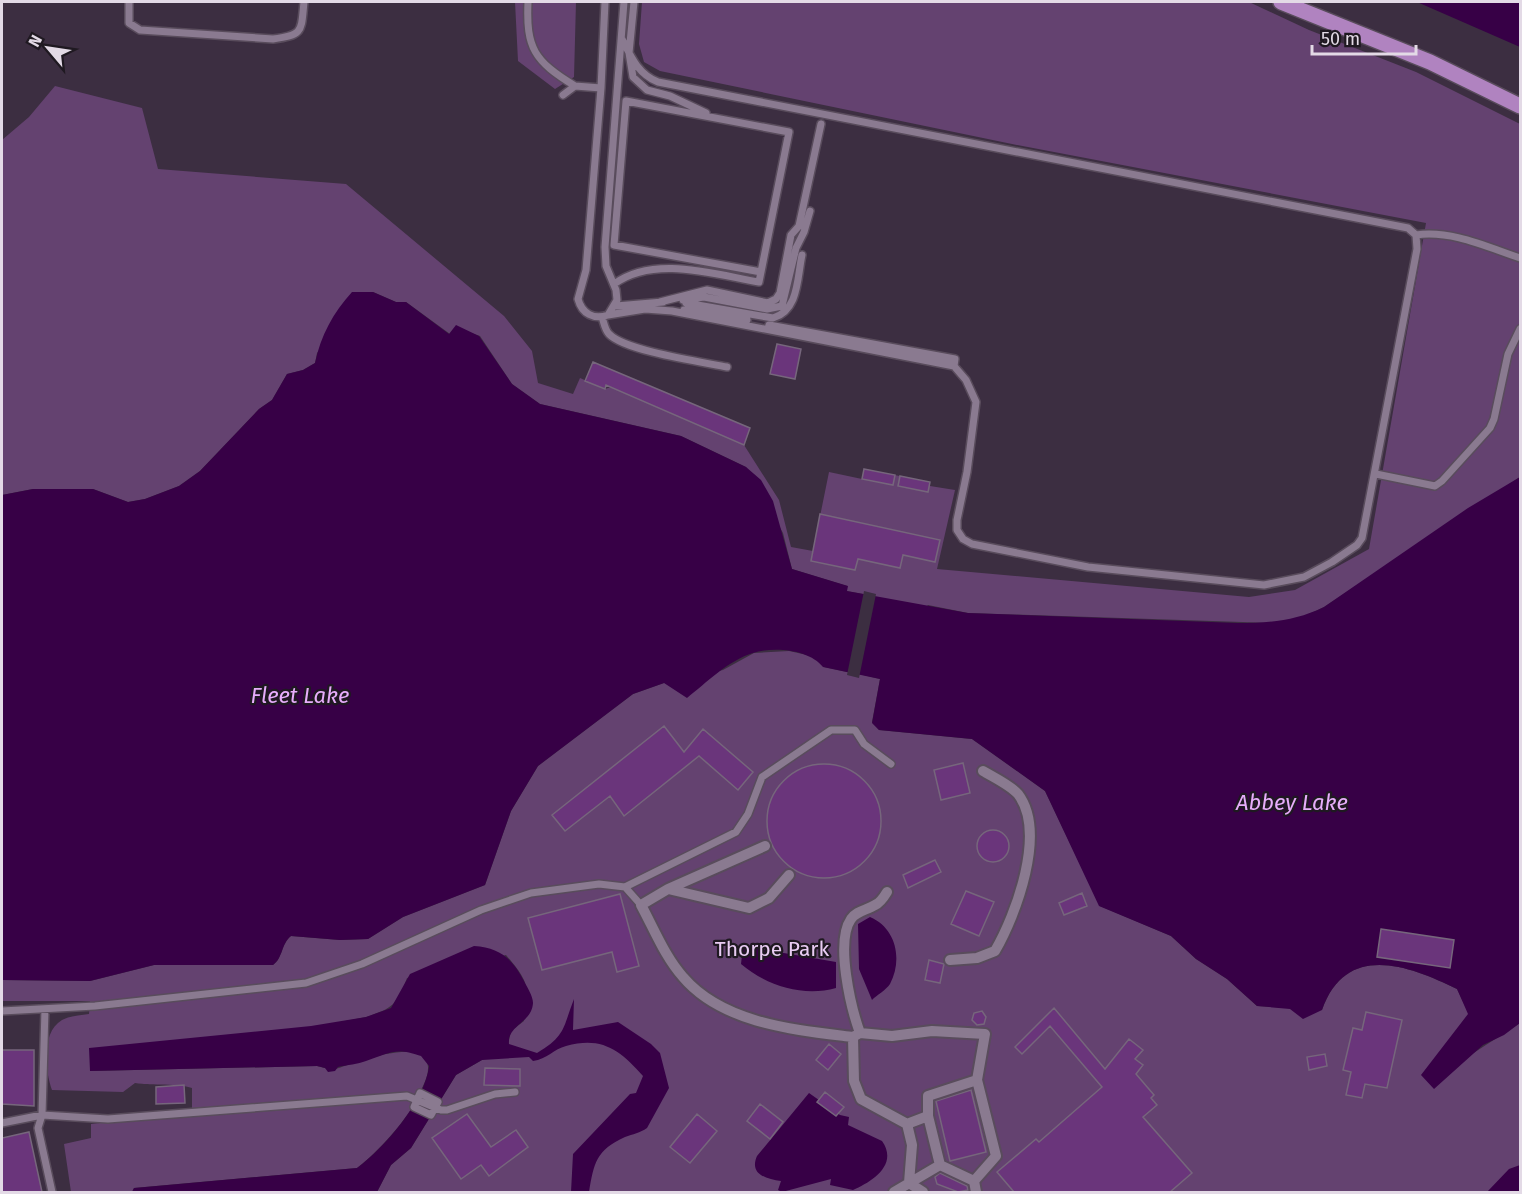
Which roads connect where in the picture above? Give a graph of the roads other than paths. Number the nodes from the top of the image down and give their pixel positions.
1 (129, 2) edge
2 (304, 2) edge
3 (528, 2) edge
4 (605, 2) edge
5 (624, 2) edge
6 (634, 2) edge
7 (1281, 2) edge
8 (622, 39) junction
9 (629, 53) junction
10 (575, 86) junction
11 (601, 88) junction
12 (563, 95) dead end
13 (1521, 106) edge
14 (716, 118) junction
15 (821, 124) dead end
16 (810, 211) dead end
17 (1416, 235) junction
18 (802, 255) dead end
19 (1521, 258) edge
20 (760, 272) junction
21 (614, 284) junction
22 (675, 301) junction
23 (660, 302) junction
24 (616, 306) junction
25 (605, 316) junction
26 (1521, 329) edge
27 (728, 367) dead end
28 (1376, 474) junction
29 (891, 764) dead end
30 (984, 771) dead end
31 (765, 846) dead end
32 (789, 875) dead end
33 (625, 887) junction
34 (668, 889) junction
35 (887, 892) dead end
36 (641, 906) junction
37 (950, 960) dead end
38 (45, 1009) junction
39 (2, 1011) edge
40 (857, 1035) junction
41 (977, 1080) junction
42 (515, 1092) dead end
43 (417, 1099) junction
44 (435, 1107) junction
45 (42, 1115) junction
46 (928, 1116) junction
47 (2, 1123) edge
48 (907, 1124) junction
49 (940, 1165) junction
50 (909, 1183) junction
51 (975, 1187) edge
52 (52, 1192) edge
53 (894, 1192) edge
54 (923, 1192) edge

1 - 2 lane
3 - 10 lane
4 - 11 lane
5 - 8 lane
6 - 9 lane
7 - 13 main road
8 - 9 lane
8 - 21 lane
9 - 14 lane
9 - 17 lane
10 - 11 lane
10 - 12 lane
11 - 25 lane
14 - 20 lane
14 - 20 lane
15 - 23 lane
16 - 22 lane
17 - 19 lane
17 - 28 lane
18 - 22 lane
20 - 21 lane
21 - 24 lane
22 - 23 lane
23 - 24 lane
24 - 25 lane
25 - 27 lane
25 - 28 lane
26 - 28 lane
29 - 33 lane
30 - 37 street
31 - 34 street
32 - 34 street
33 - 36 lane
33 - 38 lane
34 - 36 street
35 - 40 street
36 - 40 street
38 - 39 lane
38 - 45 lane
40 - 41 street
40 - 48 street
41 - 46 street
41 - 51 street
42 - 44 lane
43 - 44 lane
43 - 44 lane
43 - 45 lane
45 - 47 lane
45 - 52 lane
46 - 48 street
46 - 49 street
48 - 50 street
49 - 50 street
49 - 51 street
50 - 53 street
50 - 54 street

